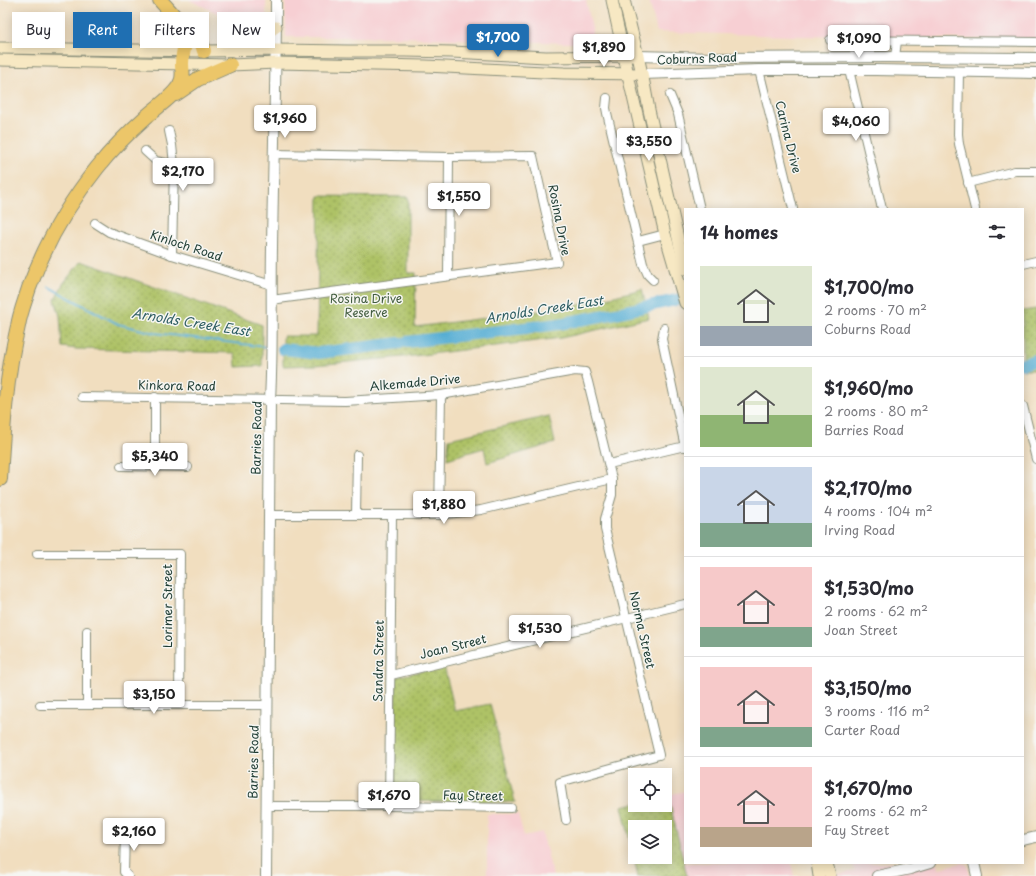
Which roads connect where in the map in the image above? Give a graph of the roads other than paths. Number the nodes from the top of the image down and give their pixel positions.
1 (160, 0) edge
2 (276, 0) edge
3 (612, 0) edge
4 (624, 0) edge
5 (170, 12) edge
6 (276, 27) junction
7 (830, 40) dead end
8 (897, 41) junction
9 (1036, 42) edge
10 (0, 48) edge
11 (184, 48) edge
12 (203, 48) edge
13 (276, 50) junction
14 (204, 51) junction
15 (223, 51) junction
16 (408, 51) junction
17 (624, 56) junction
18 (638, 56) junction
19 (183, 57) junction
20 (895, 57) junction
21 (959, 57) junction
22 (1036, 58) edge
23 (0, 60) edge
24 (276, 63) junction
25 (230, 65) junction
26 (406, 66) junction
27 (759, 70) junction
28 (849, 70) junction
29 (959, 72) junction
30 (628, 73) junction
31 (1036, 73) edge
32 (642, 74) junction
33 (670, 95) dead end
34 (607, 98) dead end
35 (164, 102) junction
36 (169, 131) dead end
37 (145, 151) dead end
38 (274, 154) junction
39 (449, 157) junction
40 (174, 165) junction
41 (1036, 171) edge
42 (968, 183) junction
43 (700, 208) edge
44 (793, 208) edge
45 (882, 208) edge
46 (975, 208) edge
47 (95, 223) dead end
48 (671, 233) junction
49 (638, 241) junction
50 (677, 244) edge
51 (172, 255) junction
52 (1036, 261) edge
53 (1024, 264) edge
54 (684, 266) edge
55 (448, 276) junction
56 (653, 280) dead end
57 (272, 285) junction
58 (684, 299) edge
59 (271, 300) junction
60 (664, 328) dead end
61 (585, 372) joint
62 (441, 395) junction
63 (82, 397) dead end
64 (155, 397) junction
65 (270, 399) junction
66 (1024, 416) edge
67 (1026, 437) edge
68 (684, 441) edge
69 (684, 446) edge
70 (357, 456) dead end
71 (1036, 460) edge
72 (609, 464) junction
73 (121, 466) dead end
74 (188, 467) dead end
75 (154, 468) junction
76 (0, 478) edge
77 (612, 479) junction
78 (270, 515) junction
79 (356, 515) junction
80 (392, 515) junction
81 (439, 515) junction
82 (37, 554) dead end
83 (684, 604) edge
84 (627, 618) junction
85 (87, 631) dead end
86 (391, 675) junction
87 (179, 704) junction
88 (40, 705) dead end
89 (86, 705) junction
90 (268, 705) junction
91 (266, 806) junction
92 (389, 806) junction
93 (511, 808) dead end
94 (566, 820) dead end
95 (124, 834) dead end
96 (1036, 837) edge
97 (1024, 840) edge
98 (819, 864) edge
99 (820, 864) edge
100 (821, 864) edge
101 (927, 864) edge
102 (974, 864) edge
103 (128, 876) edge
104 (266, 876) edge
105 (812, 876) edge
106 (820, 876) edge
107 (830, 876) edge
108 (877, 876) edge
109 (977, 876) edge

1 - 5 highway
2 - 6 street, Barries Road
3 - 17 main road
4 - 18 main road
6 - 13 street, Barries Road
6 - 15 main road
7 - 8 street
8 - 9 street
8 - 20 street
10 - 19 main road, Coburns Road
11 - 19 highway
12 - 14 highway
13 - 15 main road, Coburns Road
13 - 16 main road, Coburns Road
13 - 24 street, Barries Road
14 - 15 main road, Coburns Road
14 - 19 main road, Coburns Road
16 - 17 main road, Coburns Road
16 - 26 main road
17 - 18 main road, Coburns Road
17 - 30 main road
18 - 20 street, Coburns Road
18 - 32 main road
19 - 23 main road, Coburns Road
19 - 25 main road, Coburns Road
19 - 35 highway
20 - 21 street, Coburns Road
21 - 22 street, Coburns Road
21 - 29 street
24 - 25 main road, Coburns Road
24 - 26 main road, Coburns Road
24 - 38 street, Barries Road
25 - 35 highway
26 - 30 main road, Coburns Road
27 - 28 street, Coburns Road
27 - 32 street, Coburns Road
27 - 44 street, Carina Drive
28 - 29 street, Coburns Road
28 - 45 street
29 - 31 street, Coburns Road
29 - 42 street
30 - 32 main road, Coburns Road
30 - 48 main road
32 - 48 main road
33 - 43 street
34 - 49 street
35 - 76 highway
36 - 40 street
37 - 40 street
38 - 39 street, Rosina Drive
38 - 57 street, Barries Road
39 - 55 street
39 - 55 street, Rosina Drive
40 - 51 street
41 - 42 street
42 - 46 street
47 - 51 street, Kinloch Road
48 - 49 street
48 - 50 main road
49 - 56 street
50 - 54 main road
50 - 58 main road
51 - 57 street, Kinloch Road
52 - 53 street
55 - 59 street, Rosina Drive
57 - 59 street, Barries Road
59 - 65 street, Barries Road
60 - 68 street
61 - 62 street, Alkemade Drive
61 - 72 street, Norma Street
62 - 65 street, Alkemade Drive
62 - 81 street
63 - 64 street, Kinkora Road
64 - 65 street, Kinkora Road
64 - 75 street
65 - 78 street, Barries Road
66 - 67 street
67 - 71 street
69 - 72 street
70 - 79 street
72 - 77 street, Norma Street
73 - 75 street
74 - 75 street
77 - 81 street
77 - 84 street, Norma Street
78 - 79 street
78 - 90 street, Barries Road
79 - 80 street
80 - 81 street
80 - 86 street, Sandra Street
82 - 87 street, Lorimer Street
83 - 84 street, Joan Street
84 - 86 street, Joan Street
84 - 94 street, Norma Street
85 - 89 street
86 - 92 street, Sandra Street
87 - 89 street
87 - 90 street
88 - 89 street
90 - 91 street, Barries Road
91 - 92 street, Fay Street
91 - 104 street, Barries Road
92 - 93 street, Fay Street
95 - 103 street
96 - 97 street
98 - 105 street
99 - 106 main road
100 - 107 main road
101 - 108 street
102 - 109 street

